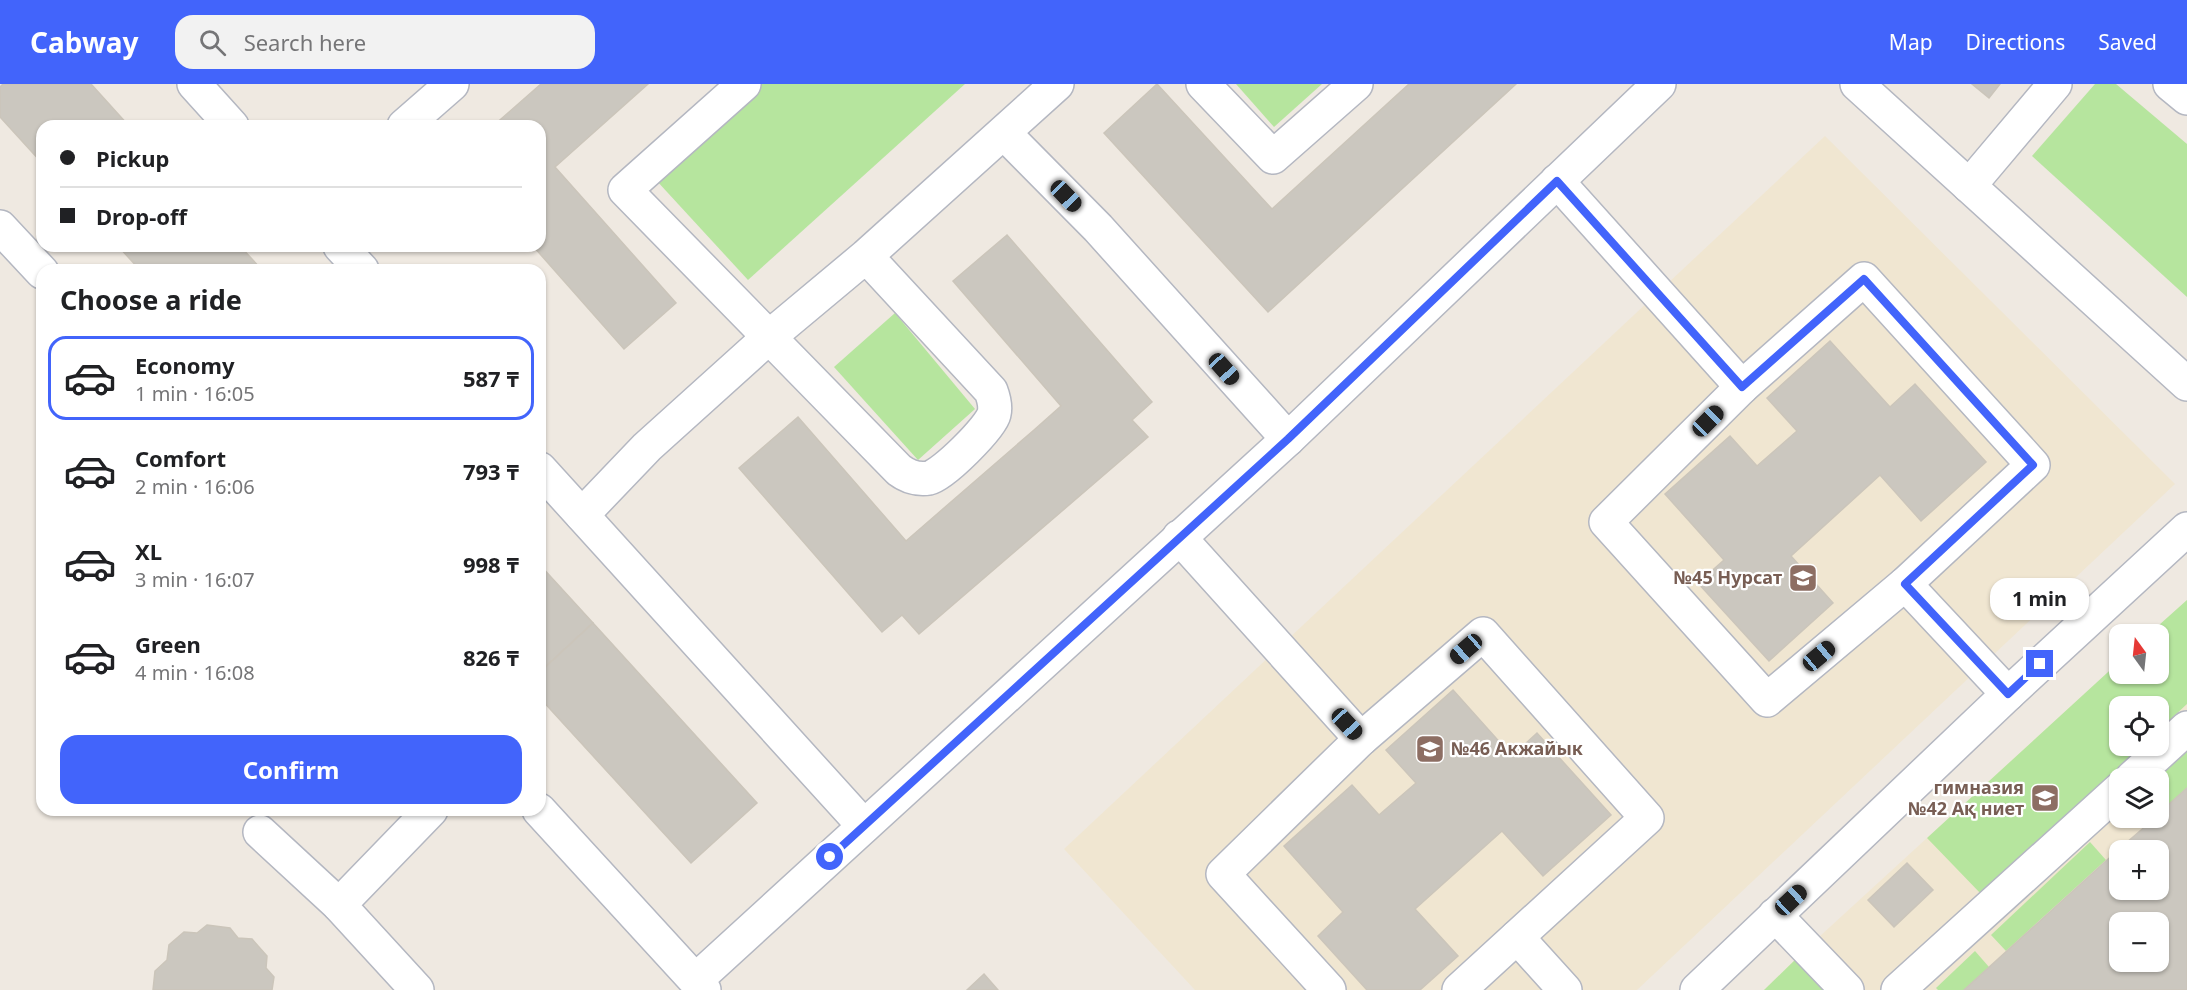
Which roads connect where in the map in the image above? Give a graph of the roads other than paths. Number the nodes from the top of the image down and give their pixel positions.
1 (194, 84) edge
2 (452, 84) edge
3 (744, 84) edge
4 (1057, 84) edge
5 (1203, 84) edge
6 (1356, 84) edge
7 (1659, 84) edge
8 (1857, 84) edge
9 (2055, 84) edge
10 (2170, 84) edge
11 (2187, 98) edge
12 (227, 120) edge
13 (411, 120) edge
14 (1004, 133) junction
15 (1557, 181) junction
16 (1969, 186) junction
17 (0, 227) edge
18 (346, 252) edge
19 (866, 256) junction
20 (356, 264) edge
21 (36, 266) edge
22 (769, 337) junction
23 (2187, 384) edge
24 (1742, 387) junction
25 (1288, 439) junction
26 (546, 476) edge
27 (582, 515) junction
28 (2187, 529) edge
29 (1179, 537) junction
30 (1905, 584) junction
31 (2008, 694) junction
32 (2187, 728) edge
33 (1361, 739) junction
34 (2143, 768) edge
35 (2109, 799) edge
36 (425, 816) edge
37 (545, 816) edge
38 (864, 826) junction
39 (260, 832) dead end
40 (339, 905) junction
41 (1775, 915) junction
42 (1517, 937) junction
43 (700, 985) edge
44 (417, 990) edge
45 (1329, 990) edge
46 (1459, 990) edge
47 (1565, 990) edge
48 (1697, 990) edge
49 (1846, 990) edge
50 (1898, 990) edge

1 - 12 lane
2 - 13 lane
3 - 22 lane
4 - 14 lane
5 - 6 lane
7 - 15 lane
8 - 16 lane
9 - 16 lane
10 - 11 lane
14 - 19 lane
14 - 25 lane
15 - 24 lane
15 - 25 lane
16 - 23 lane
17 - 21 lane
18 - 20 lane
19 - 22 lane
19 - 22 lane
22 - 27 lane
24 - 30 lane
24 - 30 lane
25 - 29 lane
26 - 27 lane
27 - 38 lane
28 - 31 lane
29 - 33 lane
29 - 38 lane
30 - 31 lane
31 - 41 lane
32 - 34 lane
33 - 42 lane
33 - 45 lane
35 - 50 lane
36 - 40 lane
37 - 43 lane
38 - 43 lane
39 - 40 lane
40 - 44 lane
41 - 48 lane
41 - 49 lane
42 - 46 lane
42 - 47 lane

